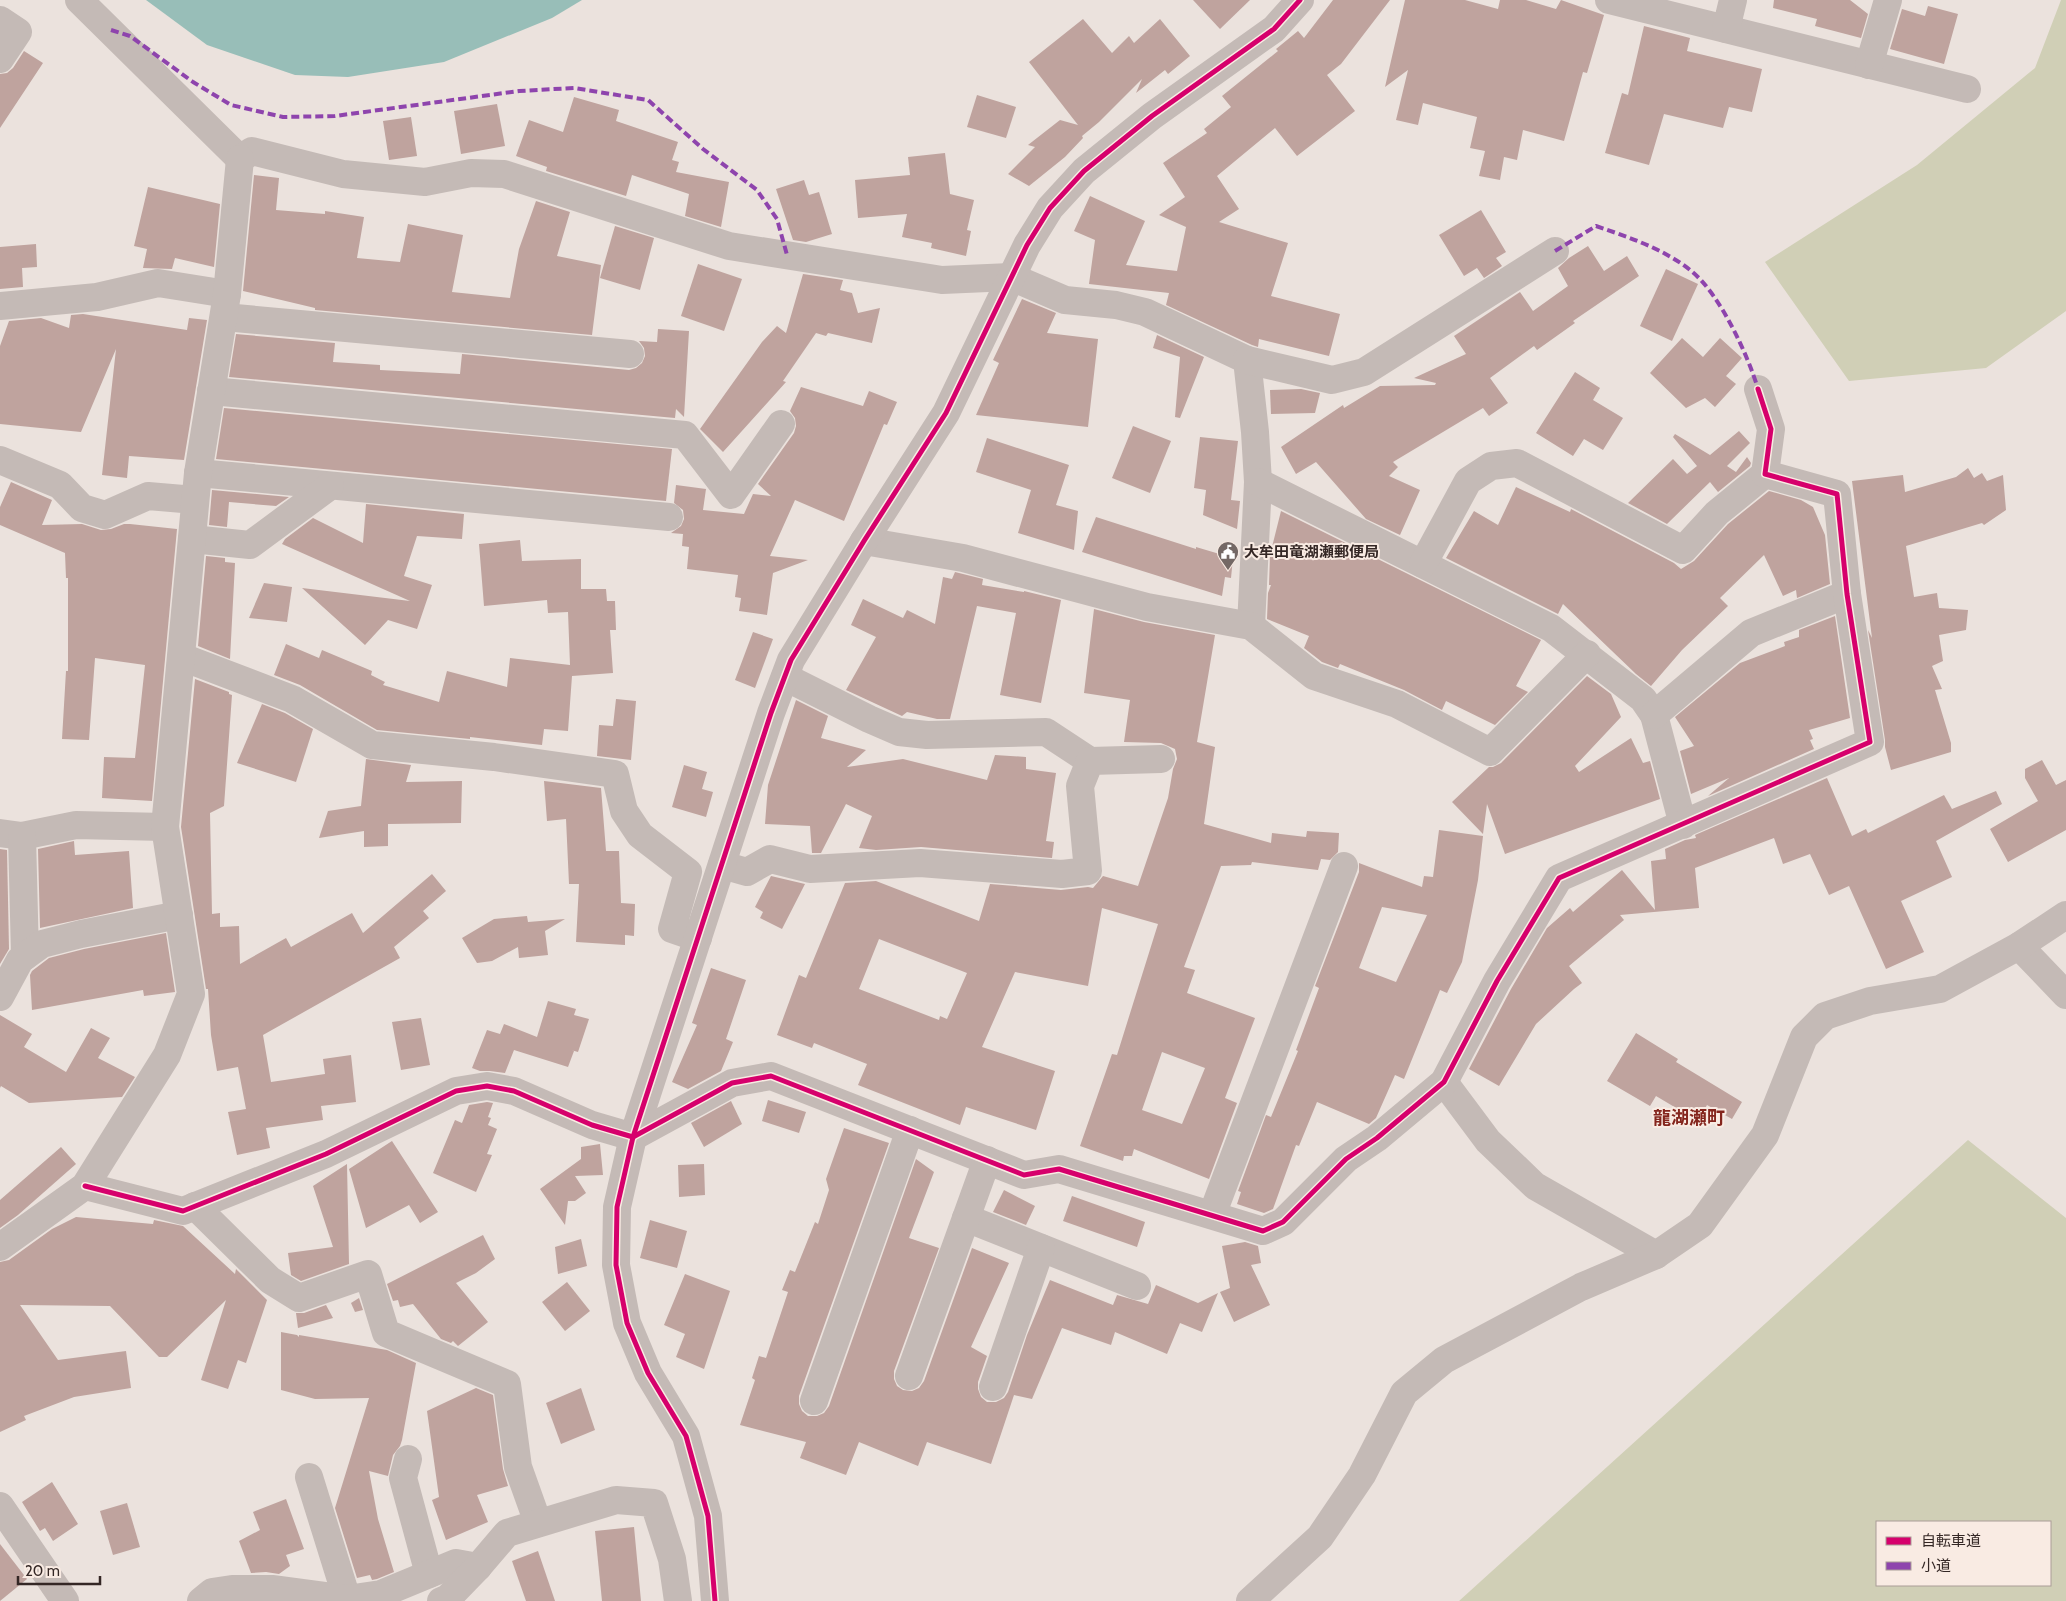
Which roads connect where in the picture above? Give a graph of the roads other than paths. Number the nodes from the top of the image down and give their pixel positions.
1 (79, 0) edge
2 (1300, 0) edge
3 (1609, 0) edge
4 (1733, 0) edge
5 (1888, 0) edge
6 (0, 20) edge
7 (1726, 29) junction
8 (0, 59) edge
9 (1869, 65) junction
10 (1967, 89) dead end
11 (240, 159) junction
12 (1555, 251) dead end
13 (1011, 277) junction
14 (225, 305) junction
15 (0, 306) edge
16 (630, 354) dead end
17 (1247, 360) junction
18 (1758, 389) dead end
19 (211, 391) junction
20 (781, 424) dead end
21 (0, 460) edge
22 (198, 473) junction
23 (1765, 474) junction
24 (1258, 482) junction
25 (330, 486) junction
26 (195, 500) junction
27 (669, 517) dead end
28 (192, 539) junction
29 (864, 541) junction
30 (1423, 564) junction
31 (1847, 594) junction
32 (1251, 626) junction
33 (1587, 654) junction
34 (182, 657) junction
35 (785, 677) junction
36 (1654, 714) junction
37 (1161, 759) dead end
38 (1090, 761) junction
39 (1683, 825) junction
40 (165, 827) junction
41 (11, 834) edge
42 (722, 865) junction
43 (1344, 866) dead end
44 (2066, 915) edge
45 (179, 916) junction
46 (698, 938) junction
47 (2019, 946) junction
48 (25, 956) junction
49 (2066, 995) edge
50 (0, 997) edge
51 (1444, 1082) junction
52 (910, 1130) junction
53 (633, 1137) junction
54 (987, 1160) junction
55 (85, 1186) junction
56 (195, 1206) junction
57 (1212, 1215) junction
58 (966, 1218) junction
59 (0, 1247) edge
60 (1041, 1248) junction
61 (1656, 1255) junction
62 (1137, 1286) dead end
63 (908, 1376) dead end
64 (993, 1387) dead end
65 (814, 1401) dead end
66 (408, 1460) dead end
67 (309, 1476) dead end
68 (0, 1506) edge
69 (538, 1523) junction
70 (478, 1567) junction
71 (429, 1574) junction
72 (347, 1599) junction
73 (65, 1601) edge
74 (201, 1601) edge
75 (440, 1601) edge
76 (678, 1601) edge
77 (715, 1601) edge
78 (1251, 1601) edge

1 - 11 street
2 - 13 street
3 - 7 street
4 - 7 street
5 - 9 street
6 - 8 street
7 - 9 street
9 - 10 street
11 - 13 street
11 - 14 street
12 - 17 street
13 - 17 street
13 - 29 street
14 - 15 street
14 - 16 street
14 - 19 street
17 - 24 street
18 - 23 street
19 - 20 street
19 - 22 street
21 - 26 street
22 - 25 street
22 - 26 street
23 - 30 street
23 - 31 street
24 - 30 street
24 - 32 street
25 - 27 street
25 - 28 street
26 - 28 street
28 - 34 street
29 - 32 street
29 - 35 street
30 - 33 street
31 - 36 street
31 - 39 street
32 - 33 street
33 - 36 street
34 - 40 street
34 - 46 street
35 - 38 street
35 - 42 street
36 - 39 street
37 - 38 street
38 - 42 street
39 - 51 street
40 - 41 street
40 - 45 street
41 - 48 street
42 - 46 street
43 - 57 street
44 - 47 street
45 - 48 street
45 - 55 street
46 - 53 street
47 - 49 street
47 - 61 street
48 - 50 street
51 - 57 street
51 - 61 street
52 - 53 street
52 - 54 street
52 - 65 street
53 - 56 street
53 - 77 street
54 - 57 street
54 - 58 street
55 - 56 street
55 - 59 street
56 - 69 street
58 - 60 street
58 - 63 street
60 - 62 street
60 - 64 street
61 - 78 street
66 - 71 street
67 - 72 street
68 - 73 street
69 - 70 street
69 - 76 street
70 - 71 street
70 - 75 street
71 - 72 street
72 - 74 street

